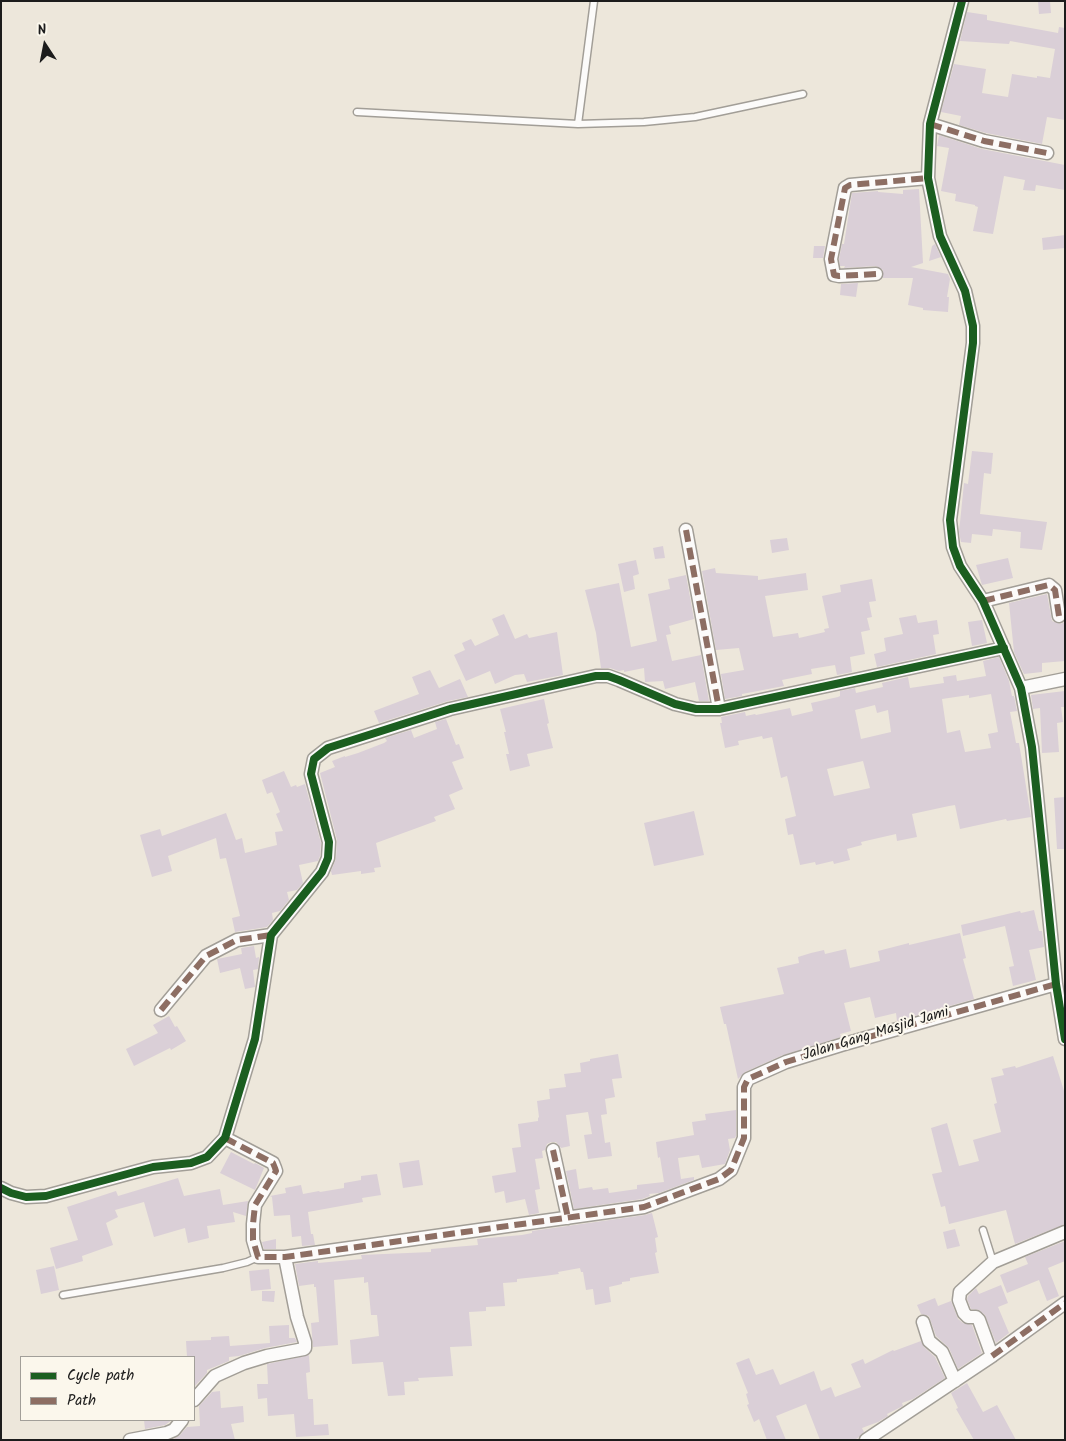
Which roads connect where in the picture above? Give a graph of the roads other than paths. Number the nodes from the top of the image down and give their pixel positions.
1 (594, 1) edge
2 (962, 1) edge
3 (803, 94) dead end
4 (357, 112) dead end
5 (578, 124) junction
6 (930, 124) junction
7 (1047, 153) dead end
8 (928, 178) junction
9 (876, 274) dead end
10 (686, 530) dead end
11 (983, 601) junction
12 (1059, 616) dead end
13 (1004, 648) junction
14 (1065, 679) edge
15 (1021, 688) junction
16 (719, 709) junction
17 (271, 935) junction
18 (1056, 984) junction
19 (161, 1010) dead end
20 (1065, 1039) edge
21 (225, 1138) junction
22 (553, 1150) dead end
23 (1, 1188) edge
24 (568, 1218) junction
25 (983, 1230) dead end
26 (1065, 1232) edge
27 (258, 1257) junction
28 (285, 1257) junction
29 (993, 1262) junction
30 (63, 1295) dead end
31 (1065, 1303) edge
32 (923, 1322) dead end
33 (992, 1356) junction
34 (955, 1381) junction
35 (195, 1399) edge
36 (181, 1421) edge
37 (130, 1440) edge
38 (866, 1440) edge

1 - 5 lane
2 - 6 street
3 - 5 lane
4 - 5 lane
6 - 7 street
6 - 8 street
8 - 9 street
8 - 11 street
10 - 16 street
11 - 12 street
11 - 13 street
13 - 15 street
13 - 16 street
14 - 15 street
15 - 18 street
16 - 17 street
17 - 19 street
17 - 21 street
18 - 20 street
18 - 24 street, Jalan Gang Masjid Jami
21 - 23 street
21 - 27 street
22 - 24 street
24 - 28 street, Jalan Gang Masjid Jami
25 - 29 lane
26 - 29 street
27 - 28 street, Jalan Gang Masjid Jami
27 - 30 lane
28 - 35 street
29 - 33 street
31 - 33 street
32 - 34 street
33 - 34 street
34 - 38 street
36 - 37 street

